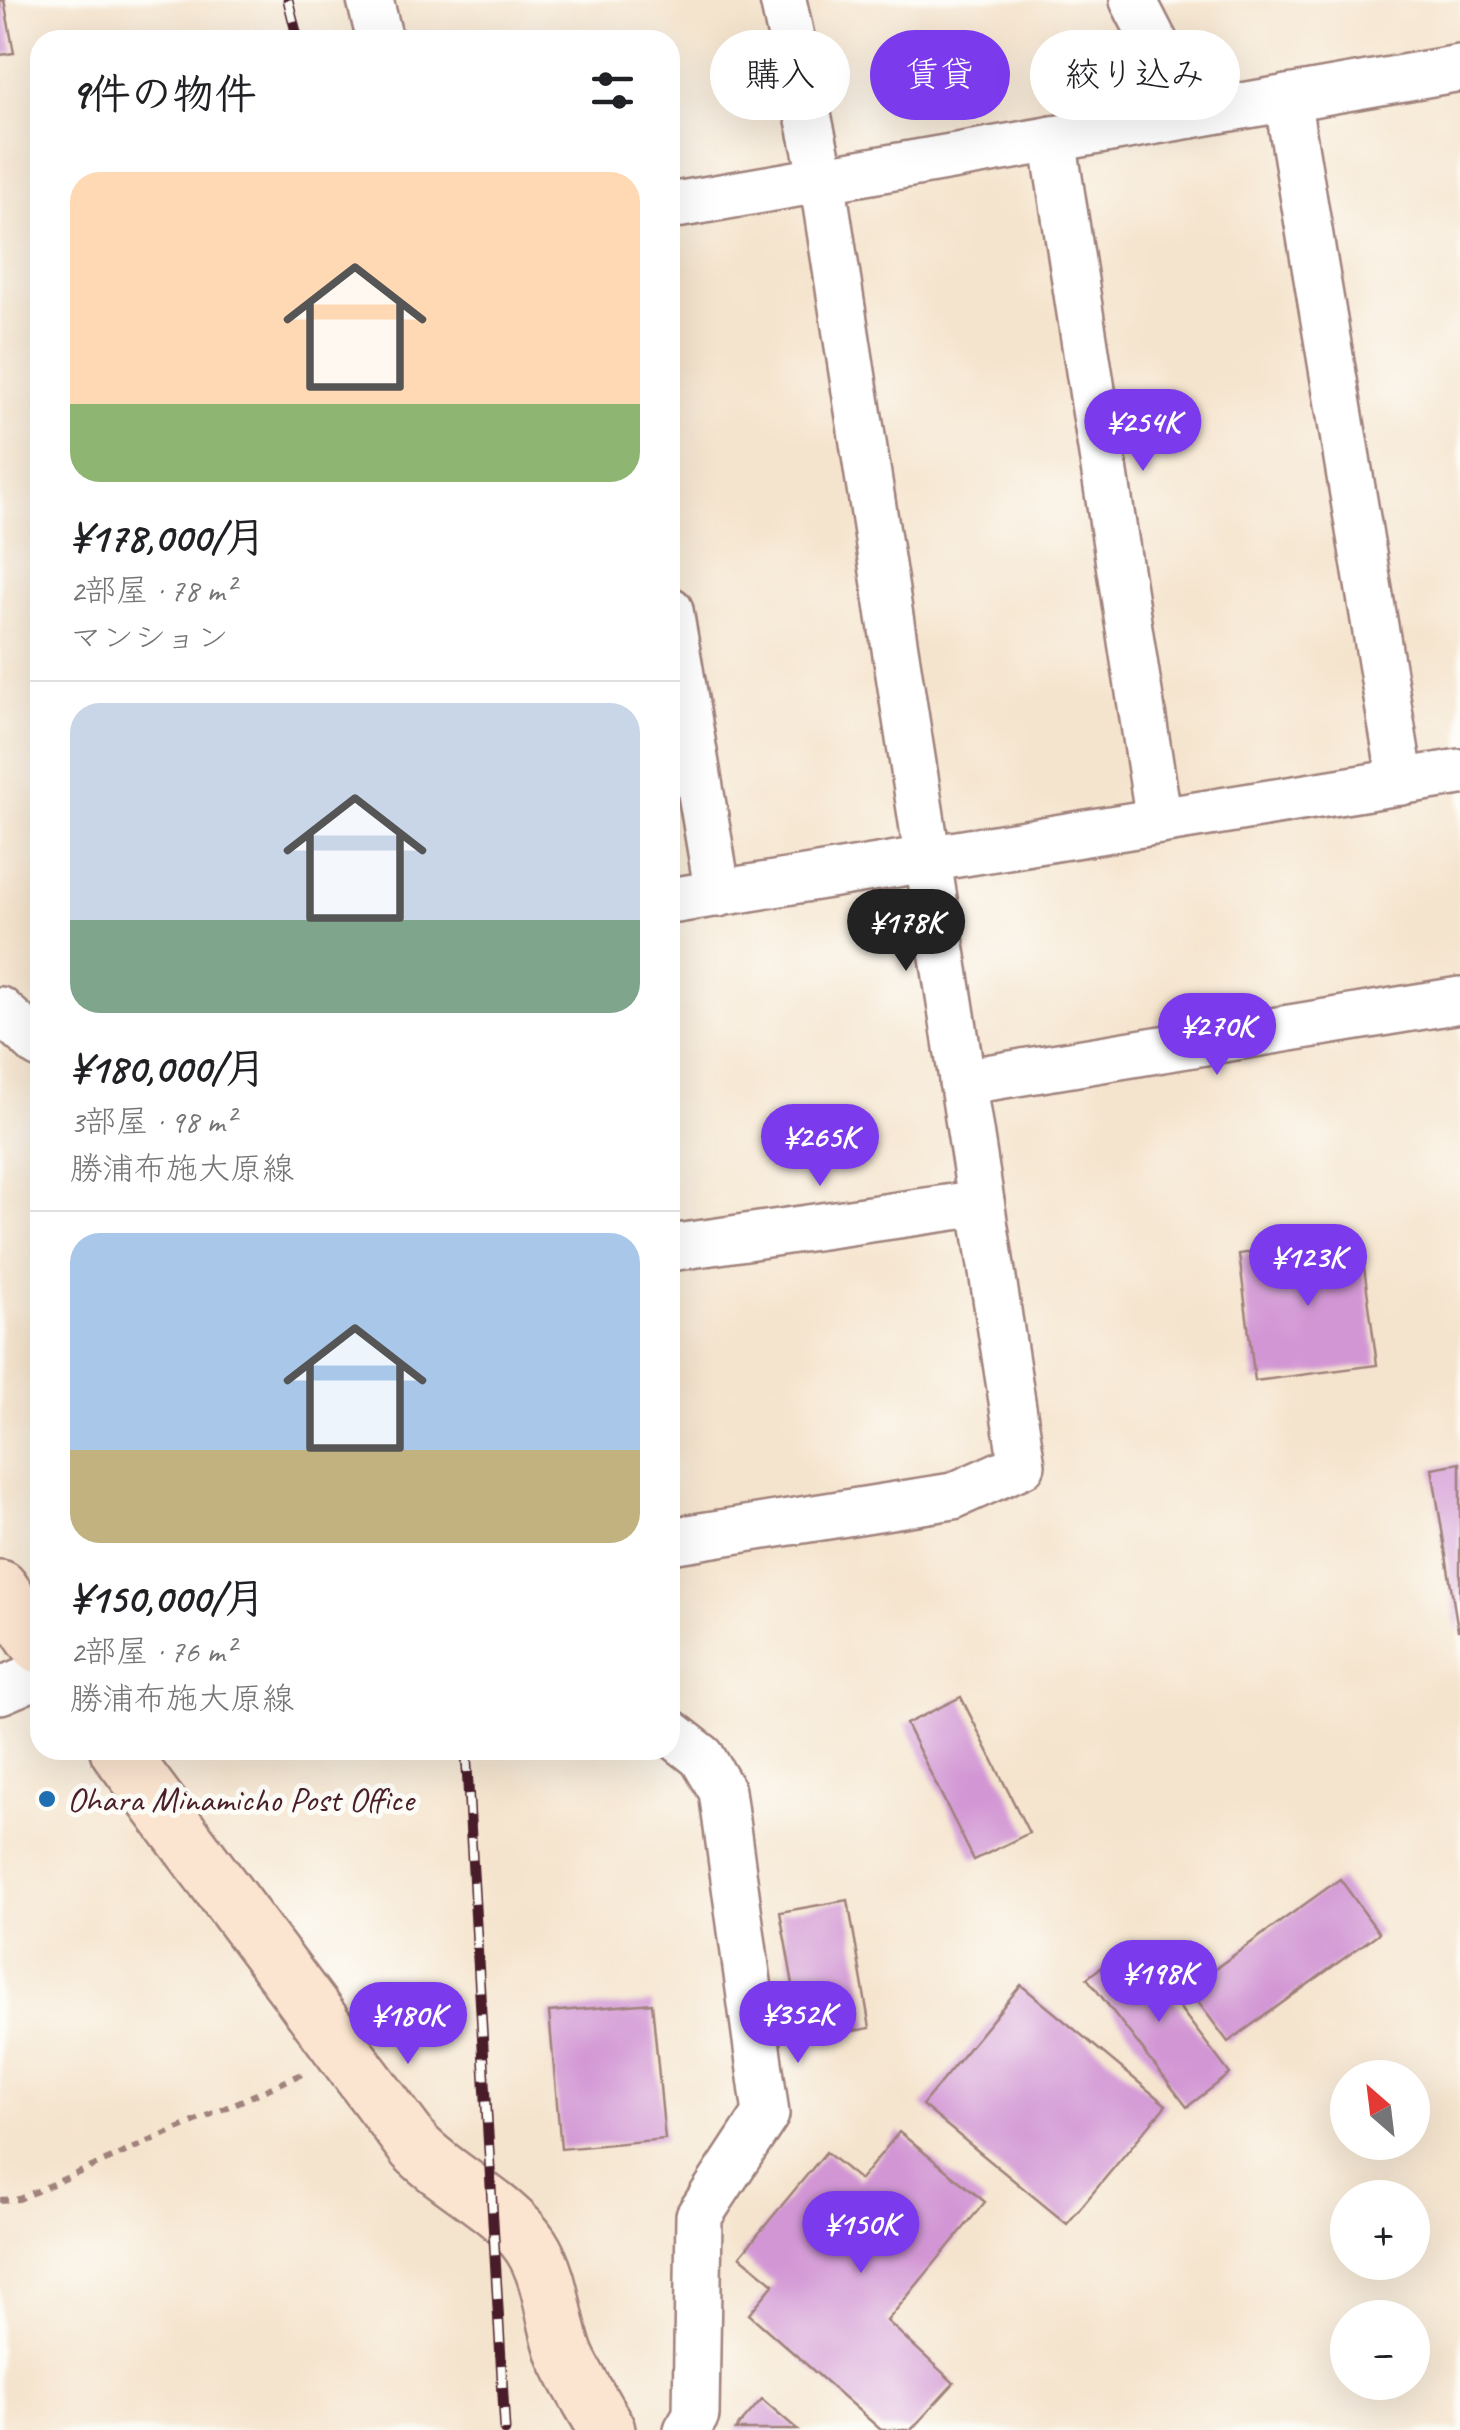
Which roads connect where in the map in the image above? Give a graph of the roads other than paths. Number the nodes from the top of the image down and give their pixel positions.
1 (370, 0) edge
2 (783, 0) edge
3 (1132, 0) edge
4 (378, 30) edge
5 (1148, 30) edge
6 (1460, 68) edge
7 (1288, 98) junction
8 (1240, 106) edge
9 (1157, 120) edge
10 (1052, 138) junction
11 (822, 179) junction
12 (680, 204) edge
13 (680, 669) edge
14 (1460, 772) edge
15 (1401, 782) junction
16 (1159, 822) junction
17 (926, 860) junction
18 (718, 894) junction
19 (680, 900) edge
20 (1460, 1000) edge
21 (0, 1010) edge
22 (30, 1037) edge
23 (962, 1082) junction
24 (980, 1203) junction
25 (680, 1247) edge
26 (680, 1539) edge
27 (0, 1588) edge
28 (30, 1631) edge
29 (30, 1678) edge
30 (0, 1691) edge
31 (680, 1740) edge
32 (126, 1760) edge
33 (607, 2430) edge
34 (687, 2430) edge

1 - 4 street
2 - 11 street
3 - 5 street
6 - 7 street
7 - 8 street
7 - 15 street
9 - 10 street
10 - 11 street
10 - 16 street
11 - 12 street
11 - 17 street
13 - 18 street
14 - 15 street
15 - 16 street
16 - 17 street
17 - 18 street
17 - 23 street
18 - 19 street
20 - 23 street
21 - 22 street
23 - 24 street
24 - 25 street
24 - 26 street
27 - 28 main road
29 - 30 street
31 - 34 street
32 - 33 main road

